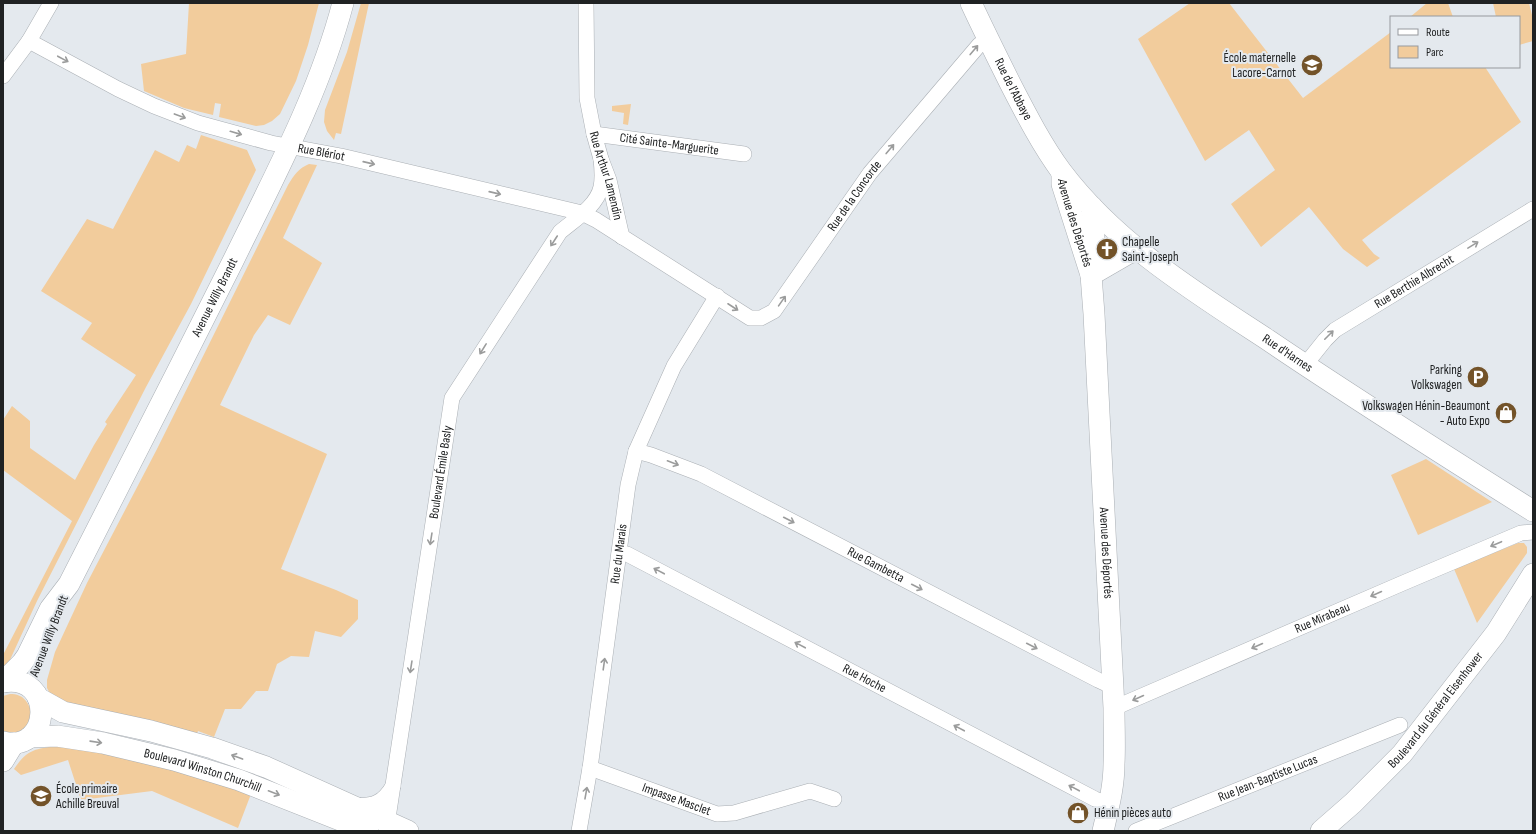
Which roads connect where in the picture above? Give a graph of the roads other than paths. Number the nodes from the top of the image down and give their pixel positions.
1 (51, 3) edge
2 (343, 3) edge
3 (586, 3) edge
4 (971, 3) edge
5 (988, 38) junction
6 (29, 41) junction
7 (3, 76) edge
8 (594, 134) junction
9 (289, 146) junction
10 (744, 154) dead end
11 (601, 159) junction
12 (1062, 171) junction
13 (1092, 207) junction
14 (1533, 209) edge
15 (582, 213) junction
16 (622, 237) junction
17 (1138, 251) junction
18 (1091, 274) junction
19 (717, 296) junction
20 (1304, 365) junction
21 (636, 451) junction
22 (1533, 511) edge
23 (1533, 532) edge
24 (619, 554) junction
25 (1533, 574) edge
26 (69, 584) junction
27 (3, 682) edge
28 (1113, 686) junction
29 (34, 693) junction
30 (1114, 708) junction
31 (1400, 725) dead end
32 (16, 740) edge
33 (3, 761) edge
34 (590, 768) junction
35 (393, 785) junction
36 (834, 800) dead end
37 (1109, 804) junction
38 (351, 805) junction
39 (386, 826) edge
40 (368, 831) edge
41 (408, 831) edge
42 (579, 831) edge
43 (1102, 831) edge
44 (1136, 831) edge
45 (1321, 831) edge

1 - 6 street
2 - 9 main road, Avenue Willy Brandt
3 - 8 street, Rue Arthur Lamendin
4 - 5 main road, Rue de l'Abbaye
5 - 12 main road, Rue de l'Abbaye
19 -> 5 street, Rue de la Concorde
6 - 7 street
6 -> 9 street, Rue Blériot
8 - 10 street, Cité Sainte-Marguerite
8 - 11 street, Rue Arthur Lamendin
9 -> 15 street, Rue Blériot
9 - 26 main road, Avenue Willy Brandt
11 - 15 street, Boulevard Émile Basly
11 - 16 street, Rue Arthur Lamendin
12 - 13 main road, Rue d'Harnes
12 - 18 main road, Avenue des Déportés
13 - 17 main road, Rue d'Harnes
13 - 18 main road, Avenue des Déportés
20 -> 14 street, Rue Berthie Albrecht
15 - 16 street, Rue Blériot
15 -> 35 street, Boulevard Émile Basly
16 - 19 street, Rue Arthur Lamendin
17 - 18 main road, Avenue des Déportés
17 - 20 main road, Rue d'Harnes
18 - 28 main road, Avenue des Déportés
19 - 21 street, Rue du Marais
20 - 22 main road, Rue d'Harnes
21 - 24 street, Rue du Marais
21 -> 28 street, Rue Gambetta
23 -> 30 street, Rue Mirabeau
34 -> 24 street, Rue du Marais
37 -> 24 street, Rue Hoche
25 - 45 main road, Boulevard du Général Eisenhower
26 - 27 main road, Avenue Willy Brandt
26 - 29 main road, Avenue Willy Brandt
27 - 29 main road, Boulevard Winston Churchill
28 - 30 main road, Avenue des Déportés
29 - 32 main road
38 -> 29 main road, Boulevard Winston Churchill
30 - 37 main road, Avenue des Déportés
31 - 44 street, Rue Jean-Baptiste Lucas
32 - 33 main road
32 -> 40 main road, Boulevard Winston Churchill
34 - 36 street, Impasse Masclet
42 -> 34 street, Rue du Marais
35 - 38 street, Boulevard Winston Churchill
35 - 39 street, Boulevard Émile Basly
37 - 43 main road, Avenue des Déportés
38 - 39 main road, Boulevard Winston Churchill
39 - 41 main road, Boulevard Winston Churchill

